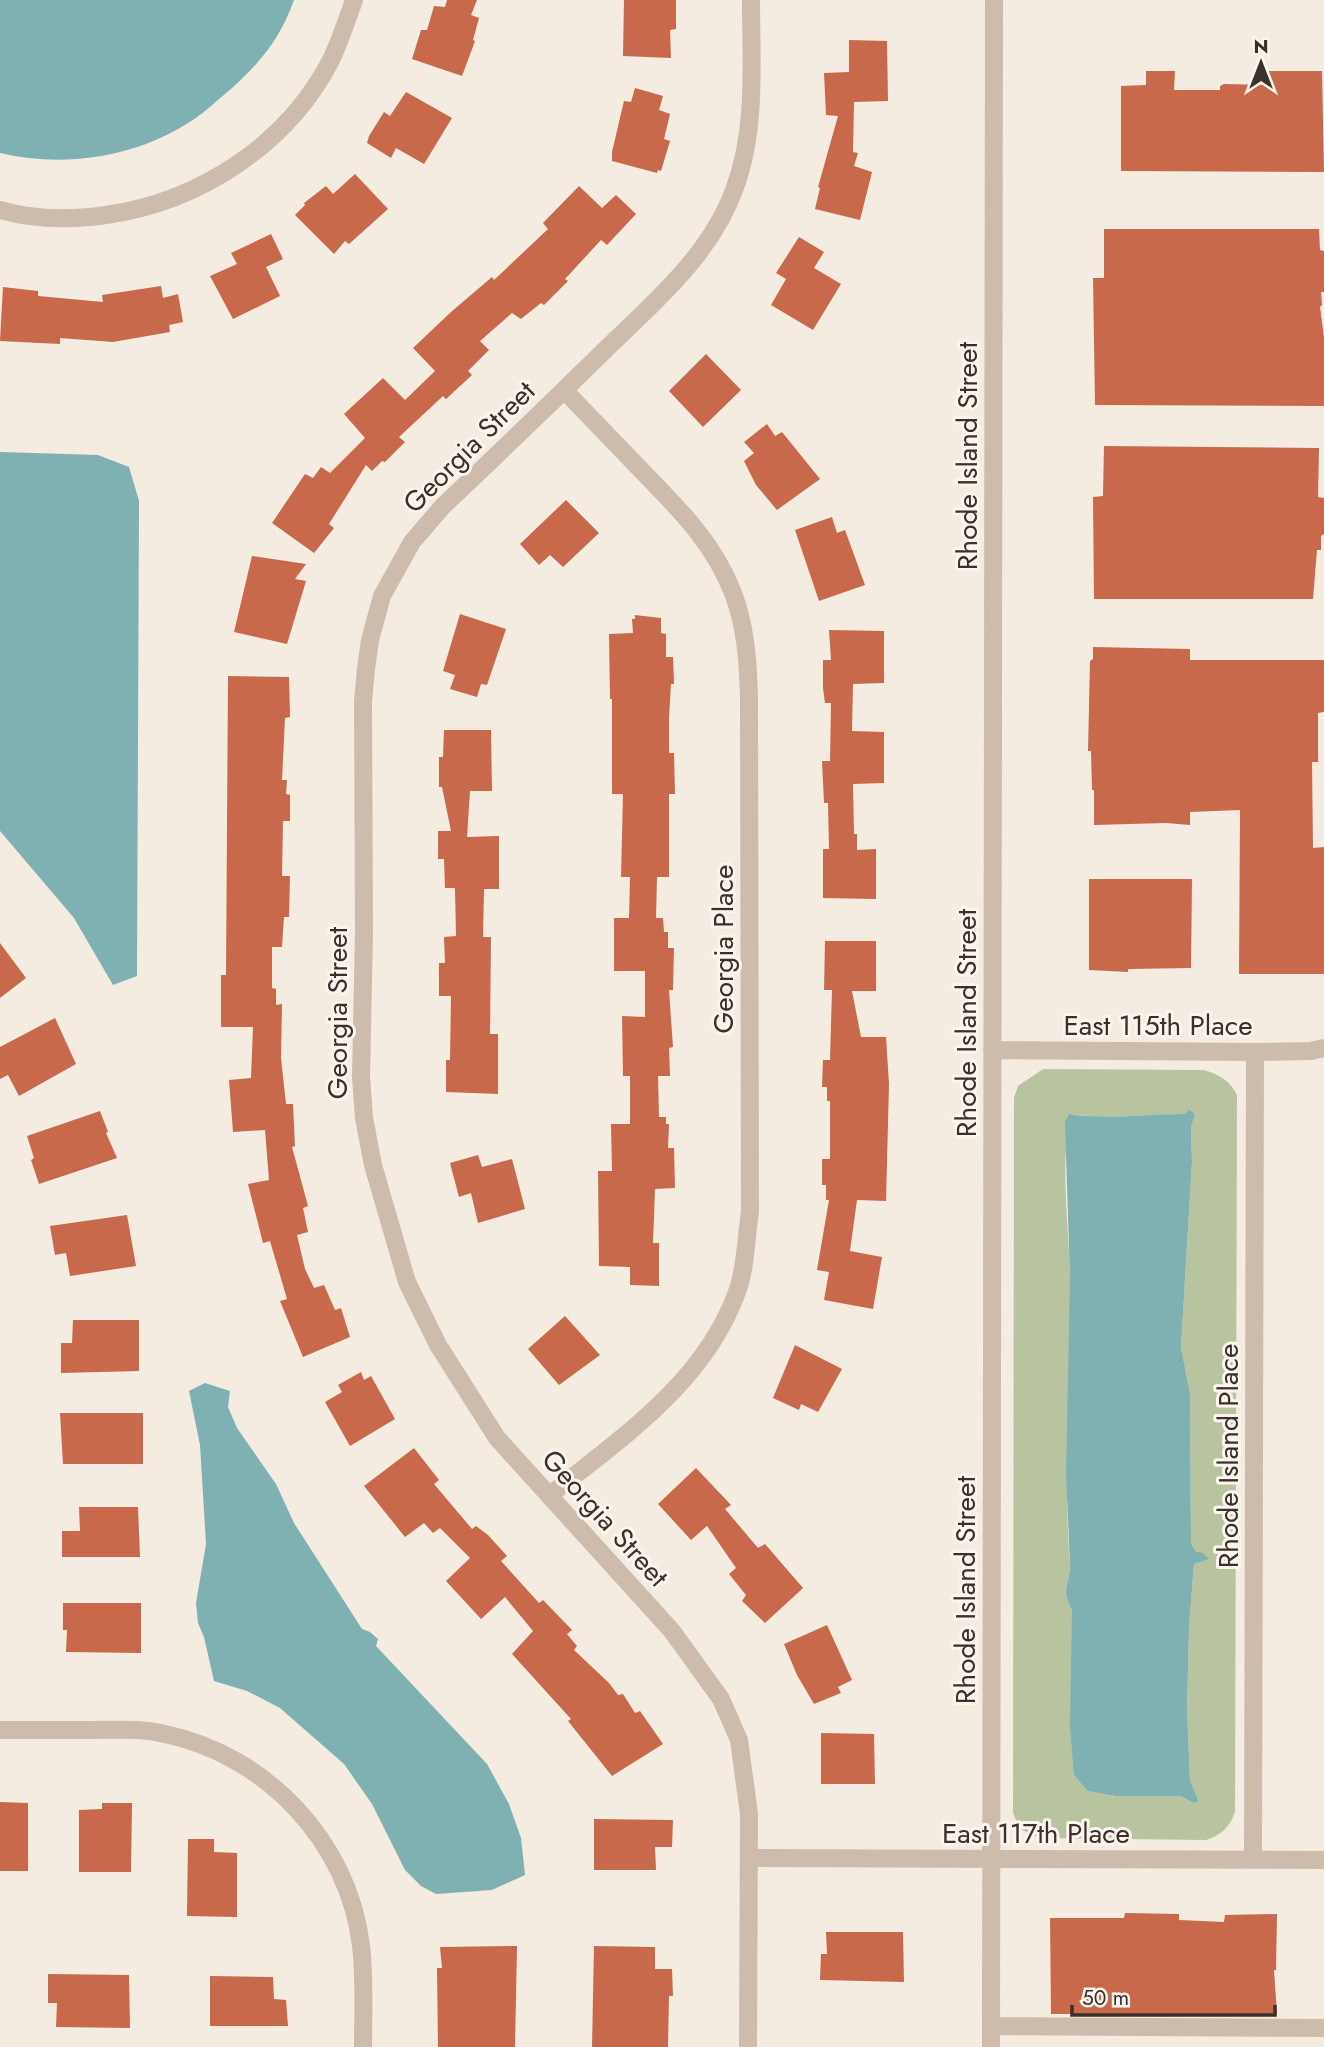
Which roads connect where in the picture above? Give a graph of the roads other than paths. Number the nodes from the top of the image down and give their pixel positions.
1 (354, 0) edge
2 (751, 0) edge
3 (994, 0) edge
4 (0, 210) edge
5 (564, 390) junction
6 (1324, 1048) edge
7 (992, 1051) junction
8 (1255, 1052) junction
9 (550, 1495) junction
10 (0, 1730) edge
11 (749, 1858) junction
12 (991, 1859) junction
13 (1253, 1859) junction
14 (1324, 1860) edge
15 (991, 2026) junction
16 (1324, 2028) edge
17 (363, 2047) edge
18 (748, 2047) edge
19 (991, 2047) edge

1 - 4 street
2 - 5 street, Georgia Street
3 - 7 street, Rhode Island Street
5 - 9 street, Georgia Street
5 - 9 street, Georgia Place
6 - 8 street, East 115th Place
7 - 8 street, East 115th Place
7 - 12 street, Rhode Island Street
8 - 13 street, Rhode Island Place
9 - 11 street, Georgia Street
10 - 17 street
11 - 12 street, East 117th Place
11 - 18 street, Georgia Street
12 - 13 street, East 117th Place
12 - 15 street, Rhode Island Street
13 - 14 street, East 117th Place
15 - 16 street
15 - 19 street, Rhode Island Street

